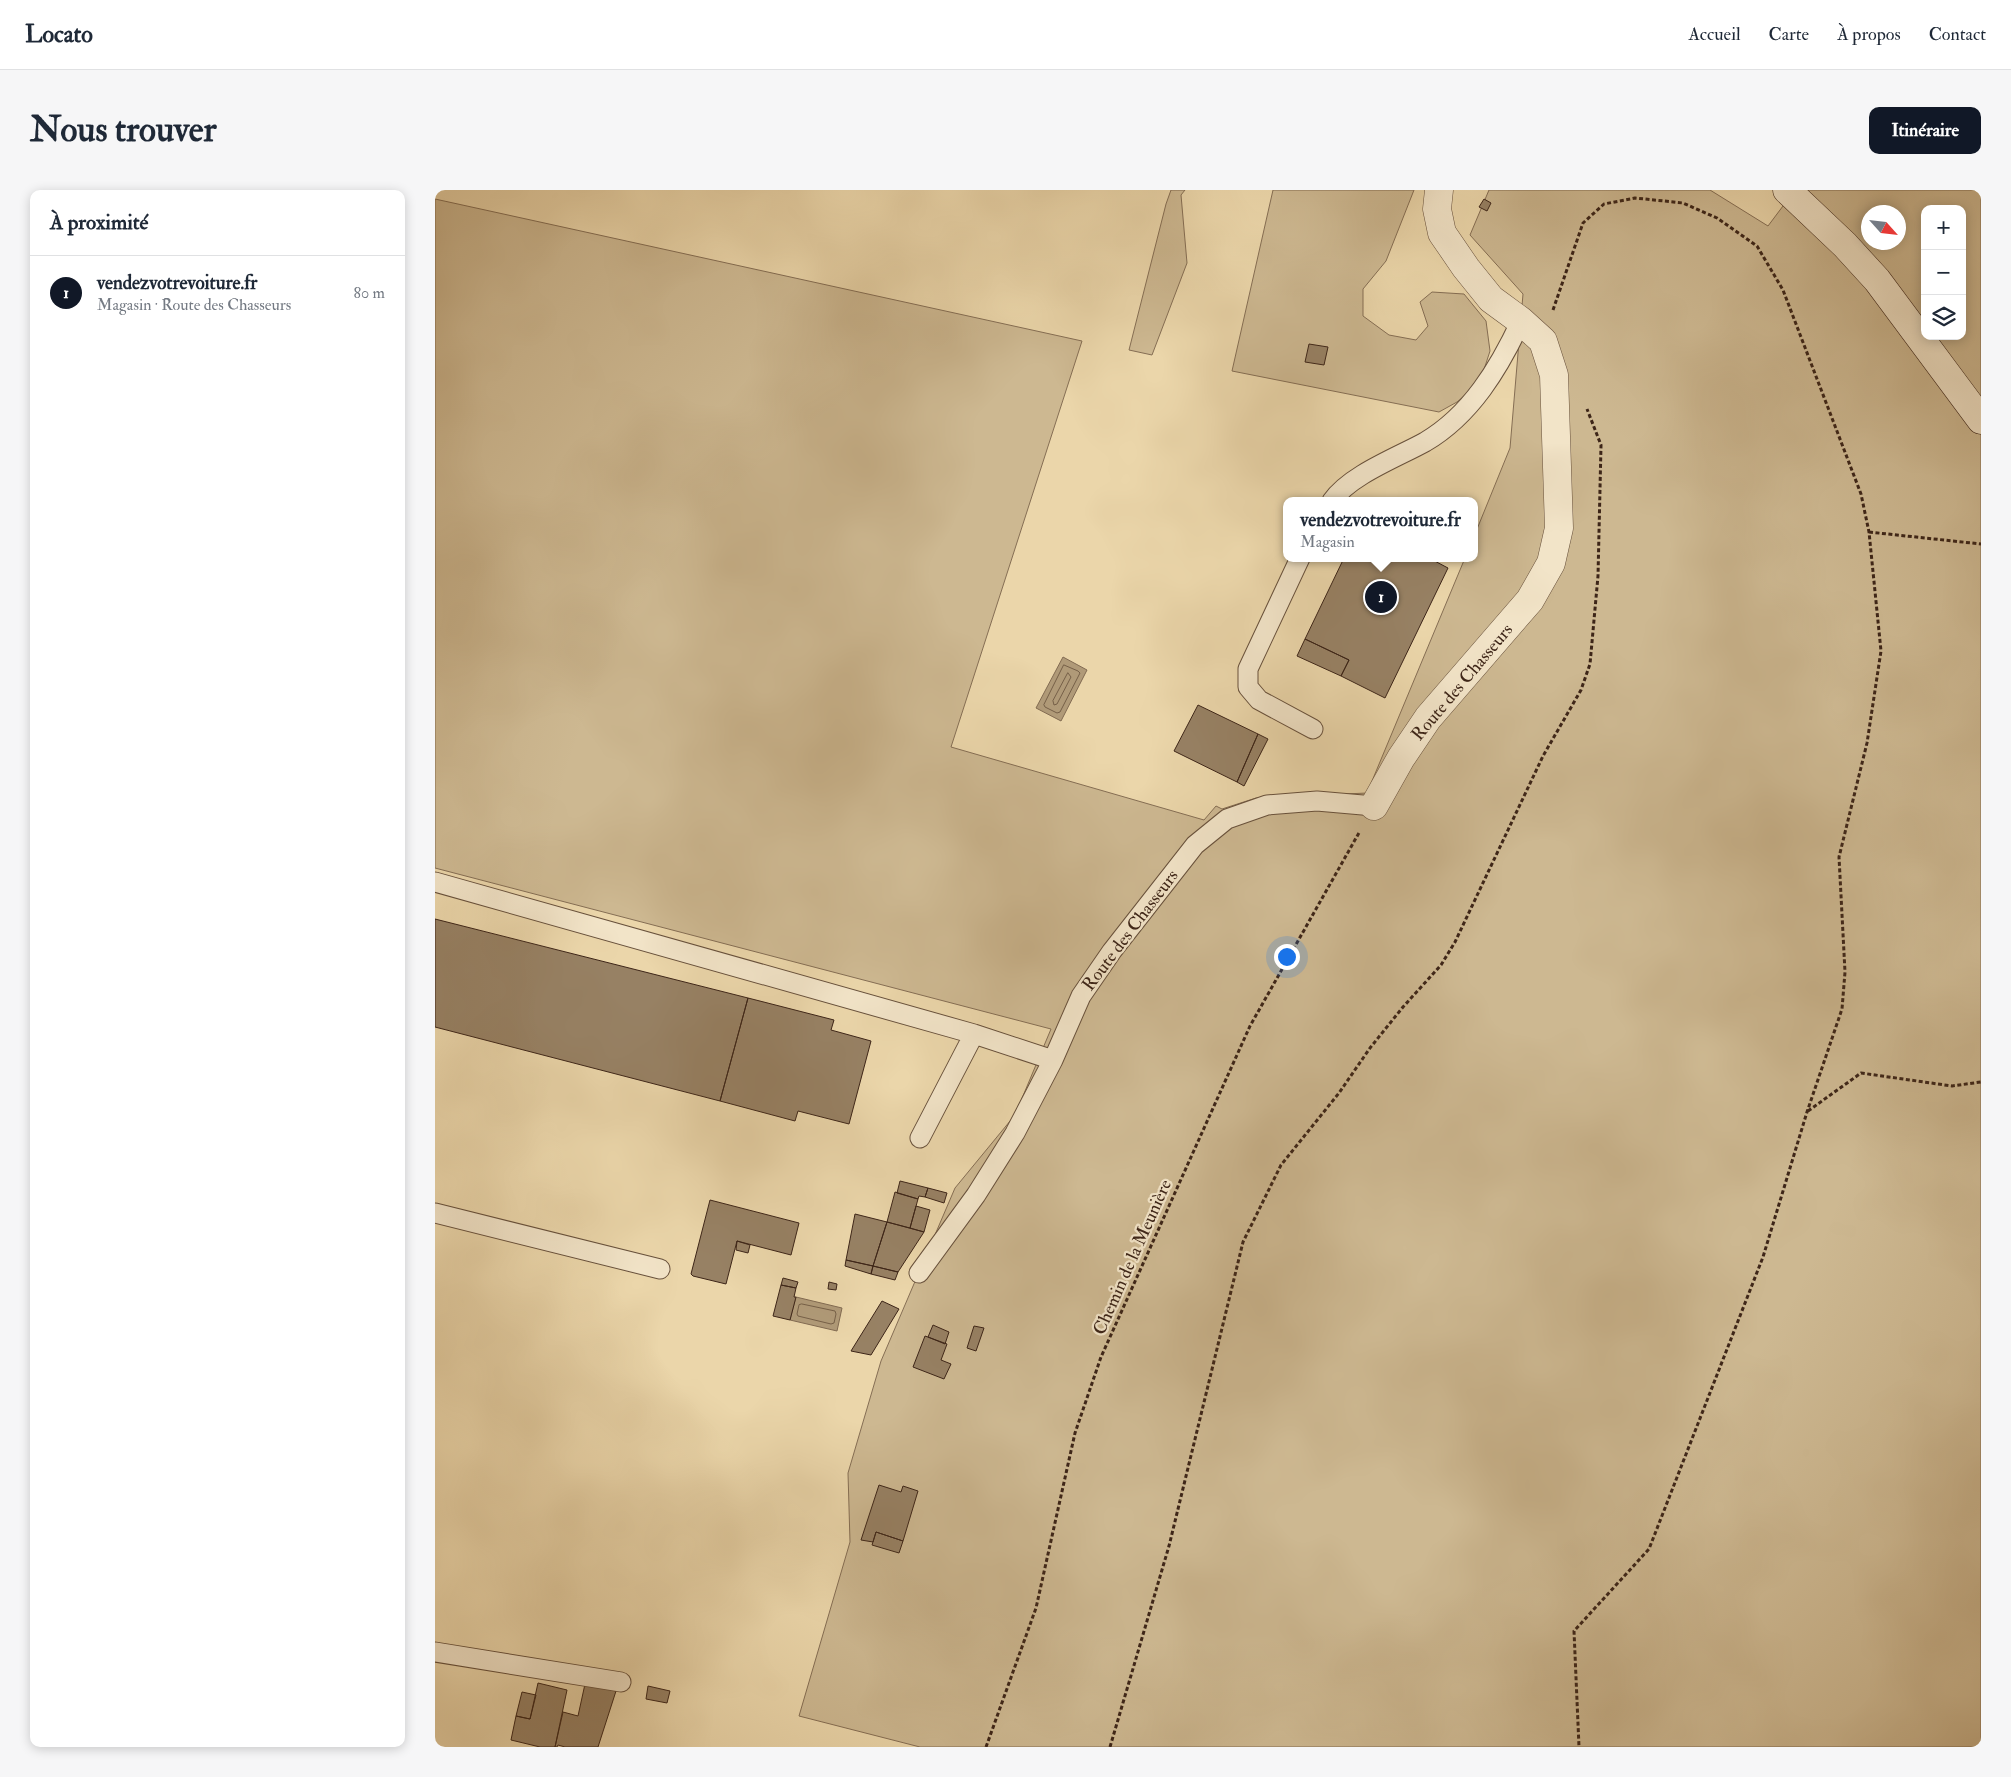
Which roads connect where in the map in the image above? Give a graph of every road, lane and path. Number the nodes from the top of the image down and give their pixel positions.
1 (1439, 190) edge
2 (1456, 190) edge
3 (1787, 190) edge
4 (1442, 232) junction
5 (1521, 321) junction
6 (1543, 341) junction
7 (1555, 375) junction
8 (1981, 420) edge
9 (1335, 497) edge
10 (1869, 532) junction
11 (1981, 544) edge
12 (1298, 562) edge
13 (1313, 729) dead end
14 (1374, 806) junction
15 (435, 882) edge
16 (974, 1034) junction
17 (1053, 1060) junction
18 (1981, 1082) edge
19 (1807, 1112) junction
20 (920, 1138) dead end
21 (435, 1213) edge
22 (660, 1269) dead end
23 (919, 1273) dead end
24 (435, 1652) edge
25 (621, 1682) dead end
26 (986, 1747) edge
27 (1110, 1747) edge
28 (1579, 1747) edge

1 - 4 street, Route des Chasseurs
2 - 4 street
3 - 8 street
4 - 5 street, Route des Chasseurs
5 - 6 street, Route des Chasseurs
5 - 9 lane
6 - 7 street, Route des Chasseurs
6 - 10 path
7 - 14 street, Route des Chasseurs
7 - 27 path
10 - 11 path
10 - 19 path
12 - 13 lane
14 - 17 lane, Route des Chasseurs
14 - 26 path, Chemin de la Meunière
15 - 16 lane
16 - 17 lane
16 - 20 lane
17 - 23 lane, Route des Chasseurs
18 - 19 path
19 - 28 path
21 - 22 lane
24 - 25 lane

